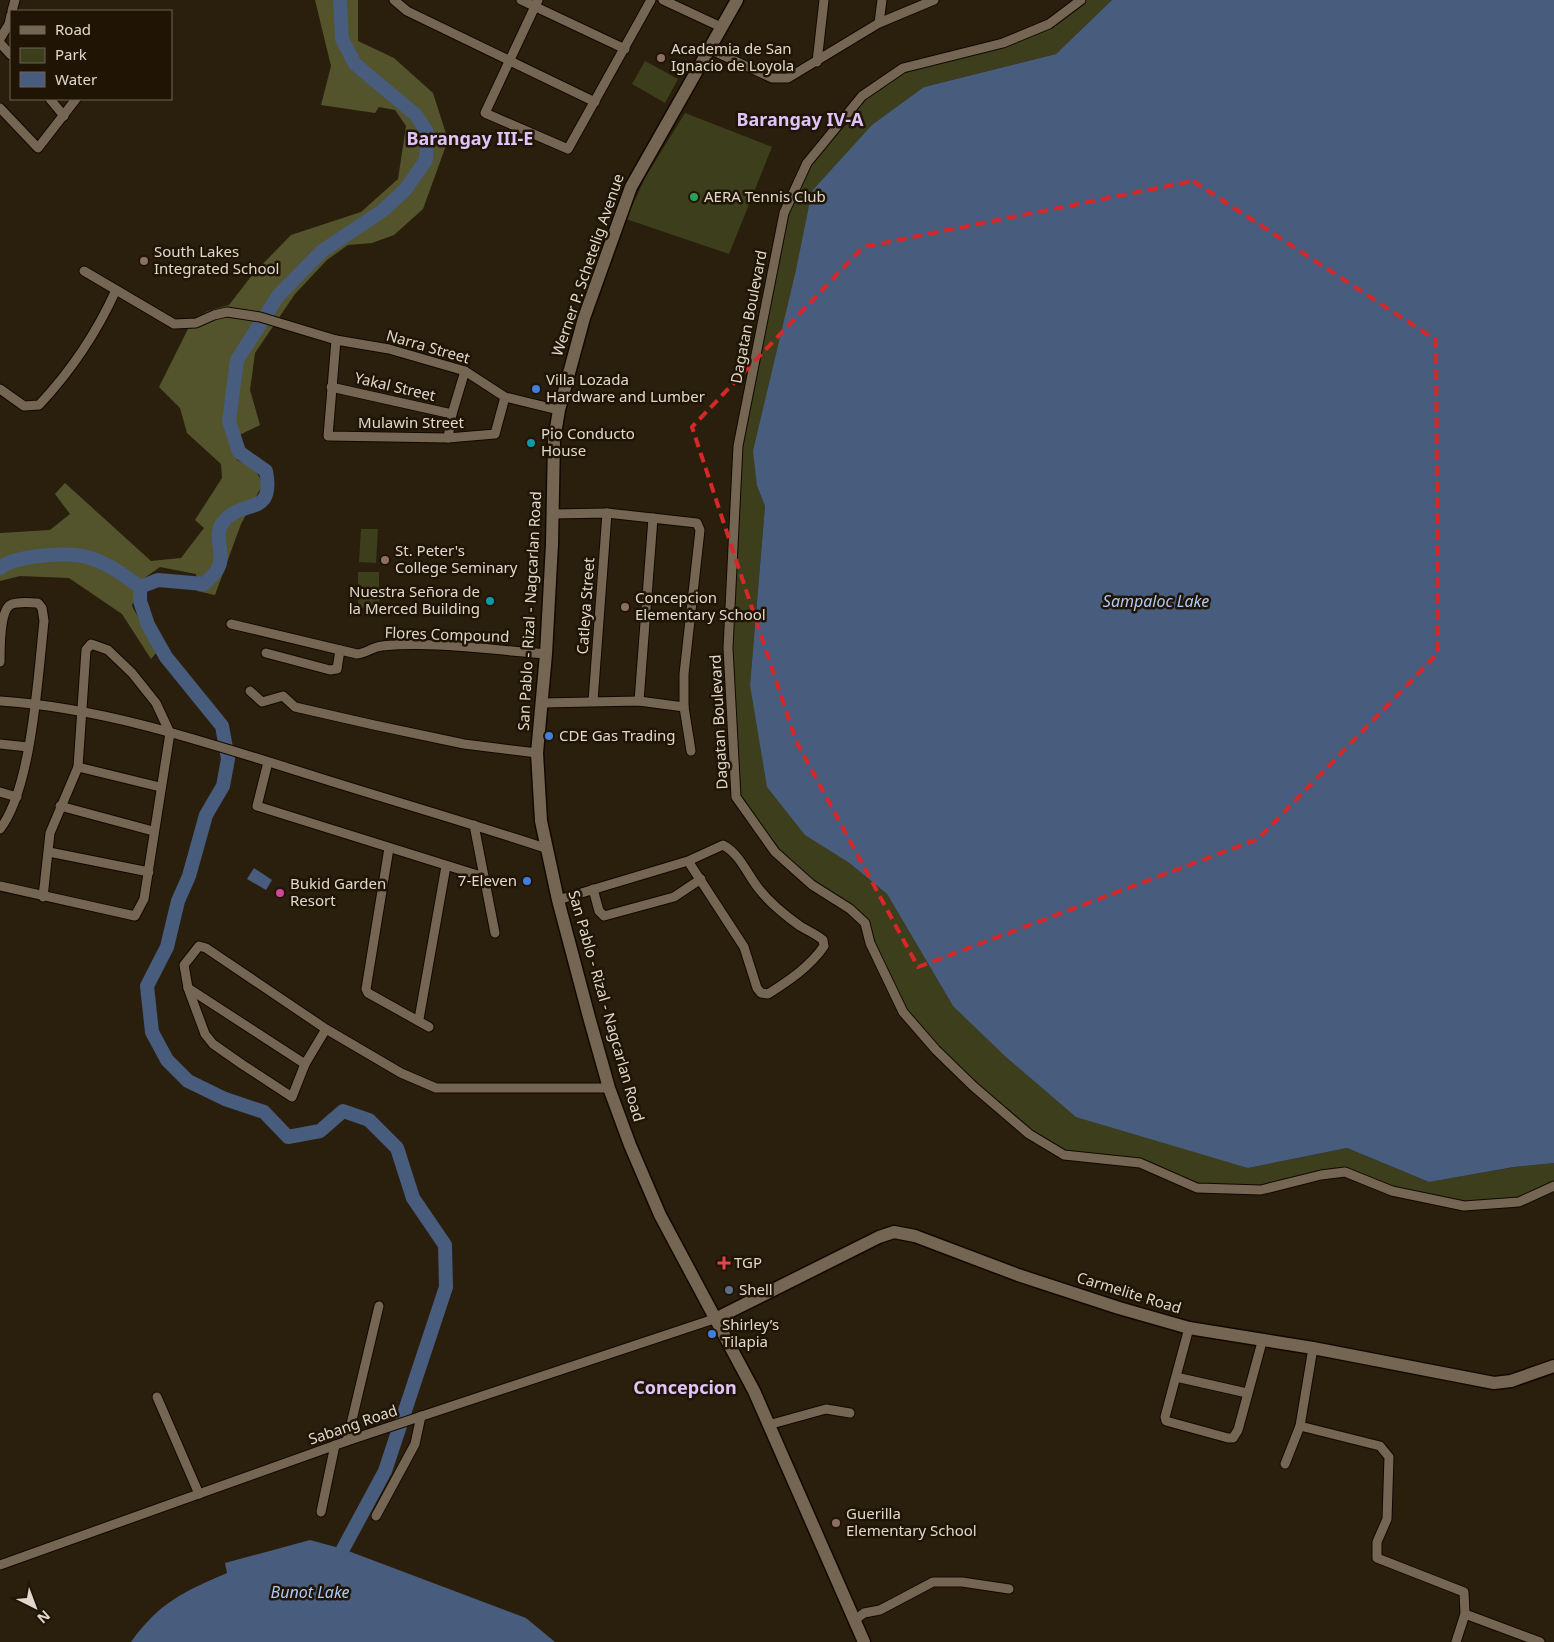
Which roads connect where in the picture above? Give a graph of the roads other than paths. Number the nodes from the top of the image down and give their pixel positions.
1 (394, 0) edge
2 (521, 0) edge
3 (651, 0) edge
4 (663, 0) edge
5 (737, 0) edge
6 (824, 0) edge
7 (882, 0) edge
8 (934, 0) edge
9 (1081, 0) edge
10 (536, 4) edge
11 (10, 21) edge
12 (879, 23) junction
13 (722, 27) junction
14 (0, 41) edge
15 (625, 49) junction
16 (709, 49) junction
17 (10, 54) edge
18 (510, 60) junction
19 (817, 62) junction
20 (51, 100) edge
21 (75, 100) edge
22 (594, 102) junction
23 (0, 108) edge
24 (64, 116) junction
25 (84, 271) dead end
26 (116, 290) junction
27 (336, 340) junction
28 (465, 371) junction
29 (331, 386) junction
30 (0, 390) edge
31 (505, 397) junction
32 (559, 410) junction
33 (452, 414) junction
34 (448, 438) junction
35 (553, 476) joint
36 (607, 513) junction
37 (553, 514) junction
38 (653, 518) junction
39 (231, 624) dead end
40 (340, 650) junction
41 (266, 653) dead end
42 (546, 654) junction
43 (0, 662) edge
44 (250, 691) dead end
45 (593, 700) junction
46 (0, 701) edge
47 (639, 701) junction
48 (34, 703) junction
49 (542, 703) junction
50 (684, 707) junction
51 (82, 711) junction
52 (170, 733) junction
53 (0, 744) edge
54 (28, 747) junction
55 (690, 751) dead end
56 (537, 754) junction
57 (268, 762) junction
58 (78, 767) junction
59 (160, 787) junction
60 (0, 792) edge
61 (17, 797) junction
62 (60, 806) junction
63 (474, 825) junction
64 (0, 829) edge
65 (153, 831) junction
66 (390, 848) junction
67 (545, 848) junction
68 (49, 852) junction
69 (688, 861) junction
70 (446, 866) junction
71 (149, 872) junction
72 (484, 877) junction
73 (701, 880) junction
74 (0, 887) edge
75 (593, 889) junction
76 (43, 897) junction
77 (558, 900) junction
78 (495, 933) dead end
79 (188, 988) junction
80 (419, 1019) junction
81 (429, 1026) dead end
82 (326, 1029) junction
83 (305, 1064) junction
84 (609, 1088) junction
85 (1554, 1186) edge
86 (378, 1306) dead end
87 (717, 1318) junction
88 (1189, 1328) junction
89 (1262, 1342) junction
90 (1313, 1348) junction
91 (1554, 1366) edge
92 (1176, 1377) junction
93 (1247, 1393) junction
94 (157, 1397) dead end
95 (850, 1413) dead end
96 (421, 1416) junction
97 (768, 1425) junction
98 (1300, 1426) junction
99 (347, 1441) junction
100 (335, 1445) junction
101 (1285, 1464) dead end
102 (199, 1494) junction
103 (321, 1512) dead end
104 (376, 1516) dead end
105 (0, 1566) edge
106 (1009, 1589) dead end
107 (1465, 1614) junction
108 (855, 1620) junction
109 (864, 1642) edge
110 (1456, 1642) edge
111 (1540, 1642) edge

1 - 18 street
2 - 10 street
3 - 15 street
4 - 13 street
5 - 13 main road, Werner P. Schetelig Avenue
6 - 19 street
7 - 12 street
8 - 12 street
9 - 85 street, Dagatan Boulevard
10 - 15 street
10 - 18 street
11 - 14 street
12 - 19 street
13 - 16 main road, Werner P. Schetelig Avenue
14 - 17 street
15 - 22 street
16 - 19 street
16 - 32 main road, Werner P. Schetelig Avenue
18 - 22 street
18 - 22 street
20 - 24 street
21 - 24 street
23 - 24 street
25 - 26 street, Narra Street
26 - 27 street, Narra Street
26 - 30 street
27 - 28 street, Narra Street
27 - 29 street
28 - 31 street, Narra Street
28 - 33 street
29 - 33 street, Yakal Street
29 - 34 street, Mulawin Street
31 - 32 street, Narra Street
31 - 34 street, Mulawin Street
32 - 35 main road, Werner P. Schetelig Avenue
33 - 34 street
35 - 37 main road, San Pablo - Rizal - Nagcarlan Road
36 - 37 street
36 - 38 street
36 - 45 street, Catleya Street
37 - 42 main road, San Pablo - Rizal - Nagcarlan Road
38 - 47 street
38 - 50 street
39 - 40 street, Flores Compound
40 - 41 street
40 - 42 street, Flores Compound
42 - 49 main road, San Pablo - Rizal - Nagcarlan Road
43 - 48 street
44 - 56 street
45 - 47 street
45 - 49 street
46 - 48 street
47 - 50 street
48 - 51 street
48 - 54 street
49 - 56 main road, San Pablo - Rizal - Nagcarlan Road
50 - 55 street
51 - 52 street
51 - 52 street
51 - 58 street
52 - 57 street
52 - 59 street
53 - 54 street
54 - 61 street
56 - 67 main road, San Pablo - Rizal - Nagcarlan Road
57 - 63 street
57 - 66 street
58 - 59 street
58 - 62 street
59 - 65 street
60 - 61 street
61 - 64 street
62 - 65 street
62 - 68 street
63 - 67 street
63 - 72 street
65 - 71 street
66 - 70 street
66 - 80 street
67 - 77 main road, San Pablo - Rizal - Nagcarlan Road
68 - 71 street
68 - 76 street
69 - 73 street
69 - 73 street
69 - 75 street
70 - 72 street
70 - 80 street
71 - 76 street
72 - 78 street
73 - 75 street
74 - 76 street
75 - 77 street
77 - 84 main road, San Pablo - Rizal - Nagcarlan Road
79 - 82 street
79 - 83 street
79 - 83 street
80 - 81 street
82 - 83 street
82 - 84 street
84 - 87 main road, San Pablo - Rizal - Nagcarlan Road
86 - 99 street
87 - 88 main road, Carmelite Road
87 - 96 street, Sabang Road
87 - 97 main road, San Pablo - Rizal - Nagcarlan Road
88 - 89 main road, Carmelite Road
88 - 92 street
89 - 90 main road, Carmelite Road
89 - 93 street
90 - 91 main road, Carmelite Road
90 - 98 street
92 - 93 street
92 - 93 street
94 - 102 street
95 - 97 street
96 - 99 street, Sabang Road
96 - 104 street
97 - 108 main road, San Pablo - Rizal - Nagcarlan Road
98 - 101 street
98 - 107 street
99 - 100 street, Sabang Road
100 - 102 street, Sabang Road
100 - 103 street
102 - 105 street, Sabang Road
106 - 108 street
107 - 110 street
107 - 111 street
108 - 109 main road, San Pablo - Rizal - Nagcarlan Road

